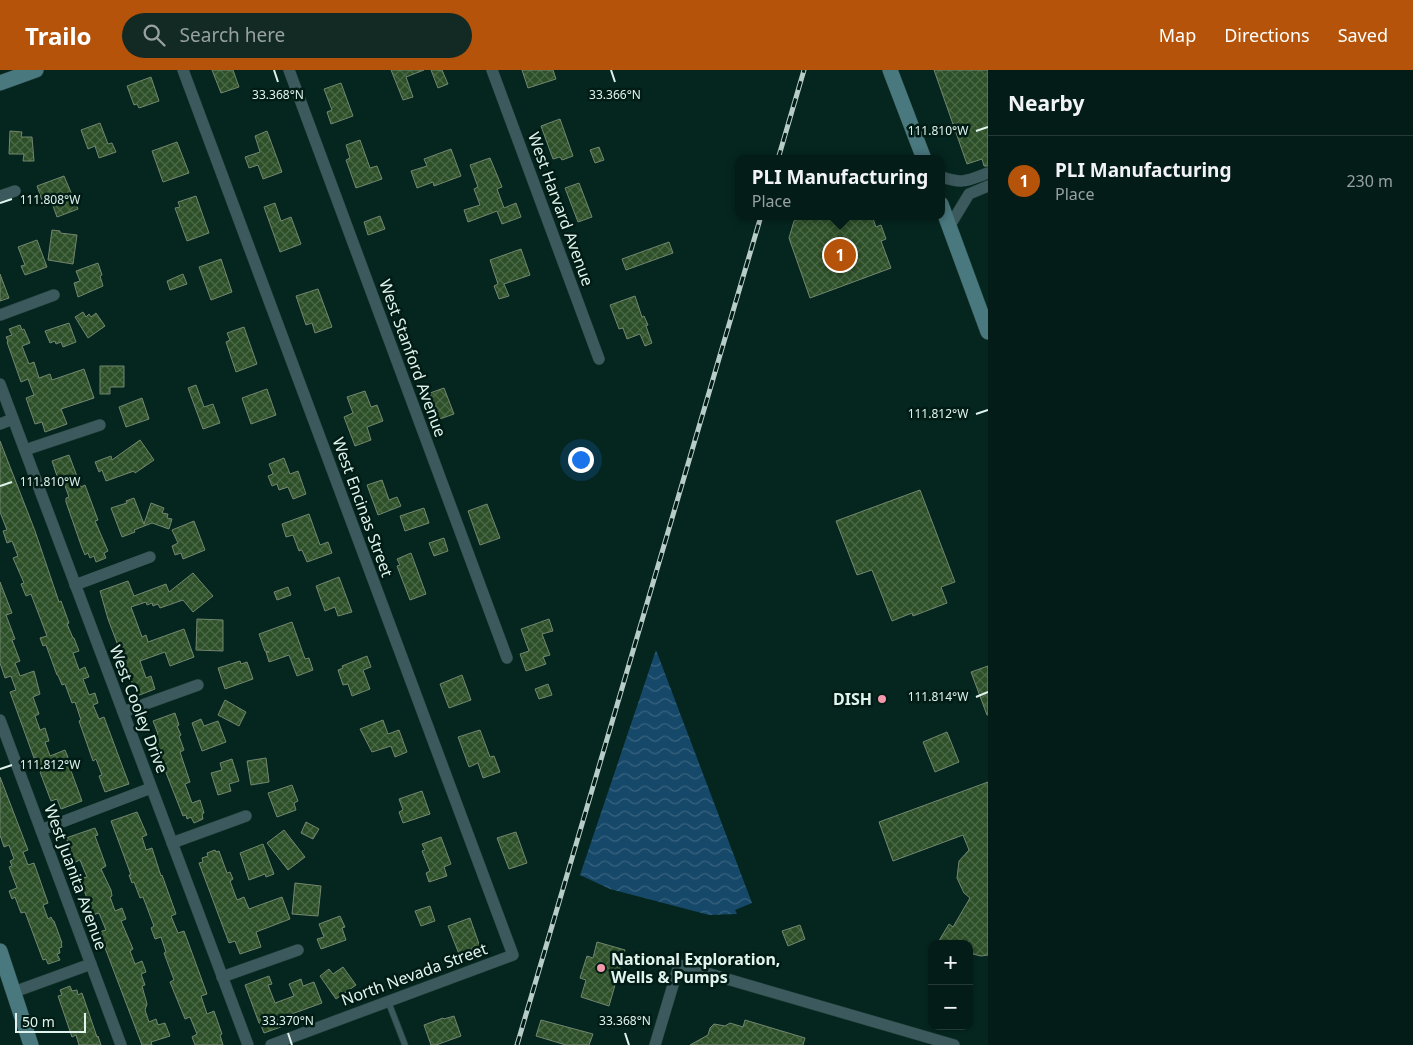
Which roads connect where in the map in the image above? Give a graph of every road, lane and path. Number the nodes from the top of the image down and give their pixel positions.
1 (36, 70) edge
2 (183, 70) edge
3 (289, 70) edge
4 (492, 70) edge
5 (890, 70) edge
6 (0, 83) edge
7 (922, 155) edge
8 (988, 173) edge
9 (945, 178) edge
10 (988, 186) edge
11 (15, 191) dead end
12 (0, 196) edge
13 (945, 216) edge
14 (949, 227) junction
15 (54, 296) dead end
16 (0, 315) edge
17 (988, 329) edge
18 (599, 359) dead end
19 (0, 384) edge
20 (13, 419) junction
21 (0, 424) edge
22 (100, 426) dead end
23 (25, 450) junction
24 (150, 557) dead end
25 (75, 585) junction
26 (507, 658) dead end
27 (198, 685) dead end
28 (123, 712) junction
29 (0, 720) edge
30 (151, 788) junction
31 (246, 816) dead end
32 (41, 830) junction
33 (172, 843) junction
34 (298, 950) dead end
35 (0, 951) edge
36 (512, 955) joint
37 (91, 964) junction
38 (222, 977) junction
39 (14, 992) junction
40 (388, 1001) junction
41 (31, 1045) edge
42 (121, 1045) edge
43 (248, 1045) edge
44 (271, 1045) edge
45 (405, 1045) edge
46 (656, 1045) edge
47 (954, 1045) edge

1 - 6 main road
2 - 36 street, West Encinas Street
3 - 26 street, West Stanford Avenue
4 - 18 street, West Harvard Avenue
5 - 7 main road
8 - 9 street
10 - 14 street
11 - 12 street
13 - 14 main road
14 - 17 main road
15 - 16 street
19 - 20 street, West Cooley Drive
20 - 21 street
20 - 23 street, West Cooley Drive
22 - 23 street
23 - 25 street, West Cooley Drive
24 - 25 street
25 - 28 street, West Cooley Drive
27 - 28 street
28 - 30 street, West Cooley Drive
29 - 32 street, West Juanita Avenue
30 - 32 street
30 - 33 street, West Cooley Drive
31 - 33 street
32 - 37 street, West Juanita Avenue
33 - 38 street, West Cooley Drive
34 - 38 street
35 - 39 main road
36 - 40 street, North Nevada Street
37 - 39 street
37 - 42 street, West Juanita Avenue
38 - 43 street, West Cooley Drive
39 - 41 main road
40 - 44 street, North Nevada Street
40 - 45 lane
46 - 47 street

